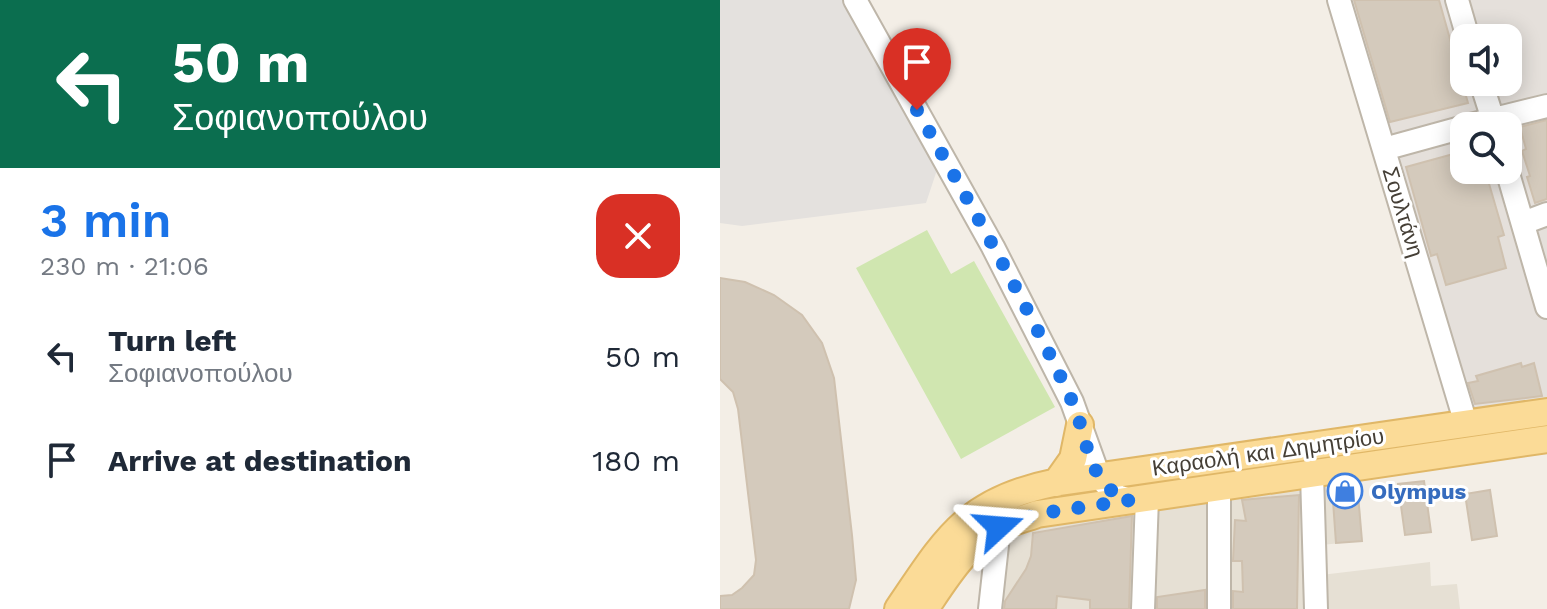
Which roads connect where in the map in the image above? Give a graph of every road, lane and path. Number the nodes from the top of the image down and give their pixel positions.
1 (855, 0) edge
2 (1339, 0) edge
3 (1457, 0) edge
4 (1464, 24) edge
5 (1547, 106) edge
6 (1522, 114) edge
7 (1450, 130) edge
8 (1384, 149) junction
9 (1511, 184) edge
10 (1547, 214) edge
11 (1523, 223) junction
12 (1547, 307) edge
13 (1547, 412) edge
14 (1466, 424) junction
15 (1080, 425) junction
16 (1547, 439) edge
17 (1312, 474) junction
18 (1099, 477) junction
19 (1056, 483) junction
20 (1219, 487) junction
21 (1139, 499) junction
22 (999, 527) junction
23 (898, 609) edge
24 (925, 609) edge
25 (990, 609) edge
26 (1143, 609) edge
27 (1219, 609) edge
28 (1316, 609) edge

1 - 15 street
2 - 8 street, Σουλτάνη
3 - 4 street
5 - 6 street
7 - 8 street
8 - 14 street, Σουλτάνη
9 - 11 street
10 - 11 street
11 - 12 street
13 - 14 main road, Καραολή και Δημητρίου
14 - 18 main road, Καραολή και Δημητρίου
15 - 18 street
15 - 19 main road
16 - 17 main road, Καραολή και Δημητρίου
17 - 20 main road, Καραολή και Δημητρίου
17 - 28 street
18 - 19 main road, Καραολή και Δημητρίου
18 - 21 street
19 - 23 main road, Καραολή και Δημητρίου
20 - 21 main road, Καραολή και Δημητρίου
20 - 27 street
21 - 22 main road, Καραολή και Δημητρίου
21 - 26 street
22 - 24 main road, Καραολή και Δημητρίου
22 - 25 street

